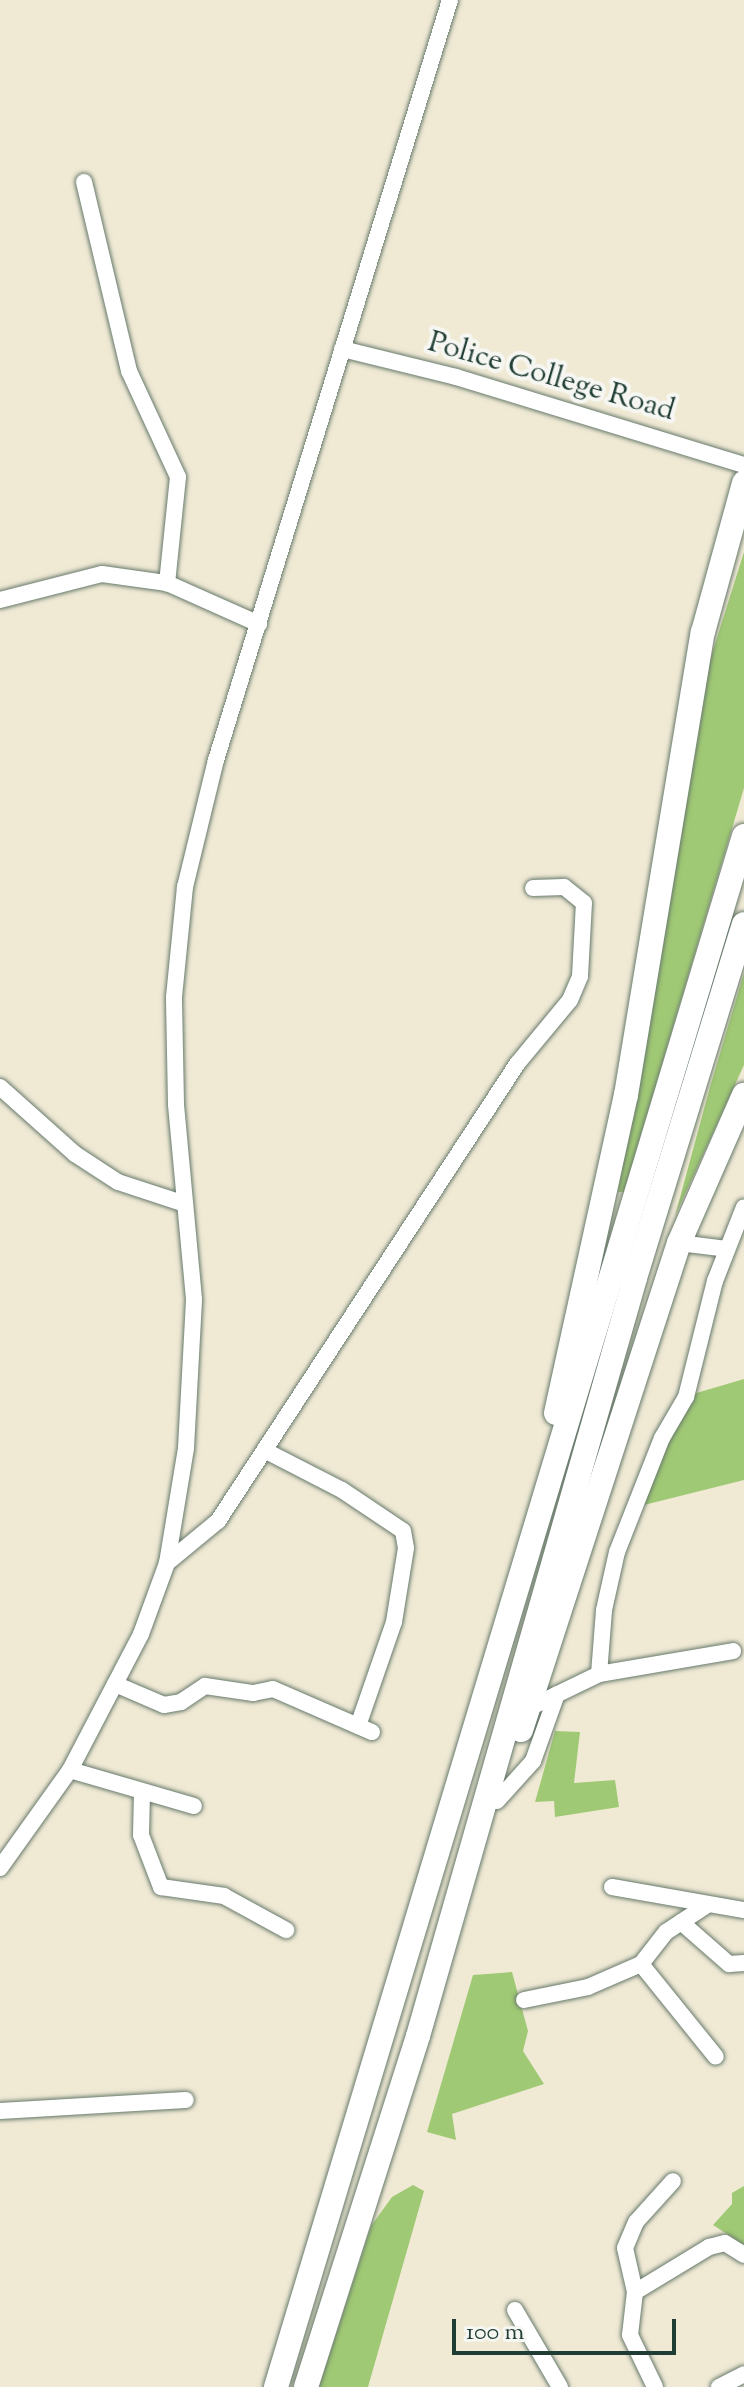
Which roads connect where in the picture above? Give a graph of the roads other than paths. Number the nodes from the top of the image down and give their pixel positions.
1 (450, 0) edge
2 (84, 182) dead end
3 (342, 349) junction
4 (744, 465) edge
5 (744, 483) edge
6 (167, 583) junction
7 (0, 600) edge
8 (259, 624) junction
9 (744, 836) edge
10 (533, 888) dead end
11 (744, 924) edge
12 (0, 1087) edge
13 (744, 1095) edge
14 (182, 1203) junction
15 (744, 1207) edge
16 (679, 1243) junction
17 (734, 1243) edge
18 (266, 1451) junction
19 (167, 1563) junction
20 (733, 1651) dead end
21 (599, 1674) junction
22 (115, 1684) junction
23 (557, 1694) junction
24 (529, 1708) junction
25 (70, 1770) junction
26 (465, 1772) junction
27 (142, 1793) junction
28 (497, 1801) junction
29 (194, 1806) dead end
30 (0, 1868) edge
31 (612, 1887) dead end
32 (707, 1905) junction
33 (744, 1910) edge
34 (681, 1922) junction
35 (286, 1930) dead end
36 (744, 1963) edge
37 (641, 1964) junction
38 (524, 2000) dead end
39 (418, 2036) junction
40 (716, 2057) dead end
41 (186, 2100) dead end
42 (0, 2111) edge
43 (673, 2181) dead end
44 (744, 2255) edge
45 (635, 2292) junction
46 (515, 2310) dead end
47 (744, 2374) edge
48 (276, 2387) edge
49 (306, 2387) edge
50 (560, 2387) edge
51 (655, 2387) edge
52 (719, 2387) edge

1 - 3 street
2 - 6 street
3 - 4 street, Police College Road
3 - 8 street
5 - 26 highway
6 - 7 street
6 - 8 street
8 - 14 street
9 - 26 highway
10 - 18 street
11 - 39 highway
12 - 14 street
13 - 16 highway
14 - 19 street
15 - 17 street
16 - 17 street
16 - 24 highway
17 - 21 street
18 - 19 street
18 - 22 street
19 - 22 street
20 - 21 street
21 - 23 street
22 - 25 street
23 - 24 street
23 - 28 street
24 - 28 highway
25 - 27 street
25 - 30 street
26 - 48 highway
27 - 29 street
27 - 35 street
28 - 39 highway
31 - 32 street
32 - 33 street
32 - 34 street
34 - 36 street
34 - 37 street
37 - 38 street
37 - 40 street
39 - 49 highway
41 - 42 street
43 - 45 street
44 - 45 street
45 - 51 street
46 - 50 street
47 - 52 street

